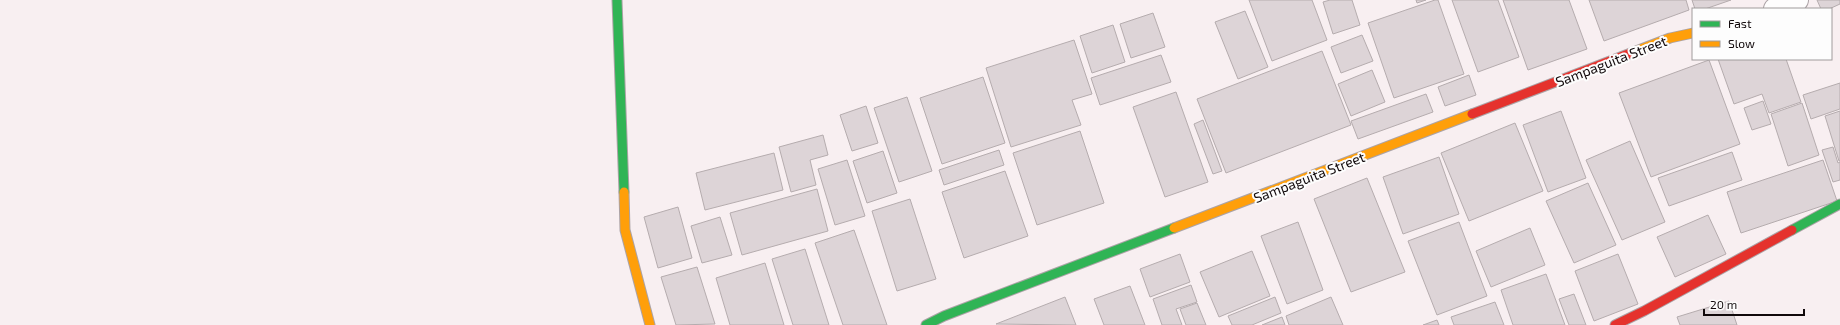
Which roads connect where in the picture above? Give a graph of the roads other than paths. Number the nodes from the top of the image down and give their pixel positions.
1 (617, 0) edge
2 (1797, 0) edge
3 (1777, 8) edge
4 (1692, 33) edge
5 (1840, 204) edge
6 (650, 325) edge
7 (926, 325) edge
8 (1615, 325) edge

1 - 6 street
2 - 3 street
4 - 7 street, Sampaguita Street
5 - 8 street

